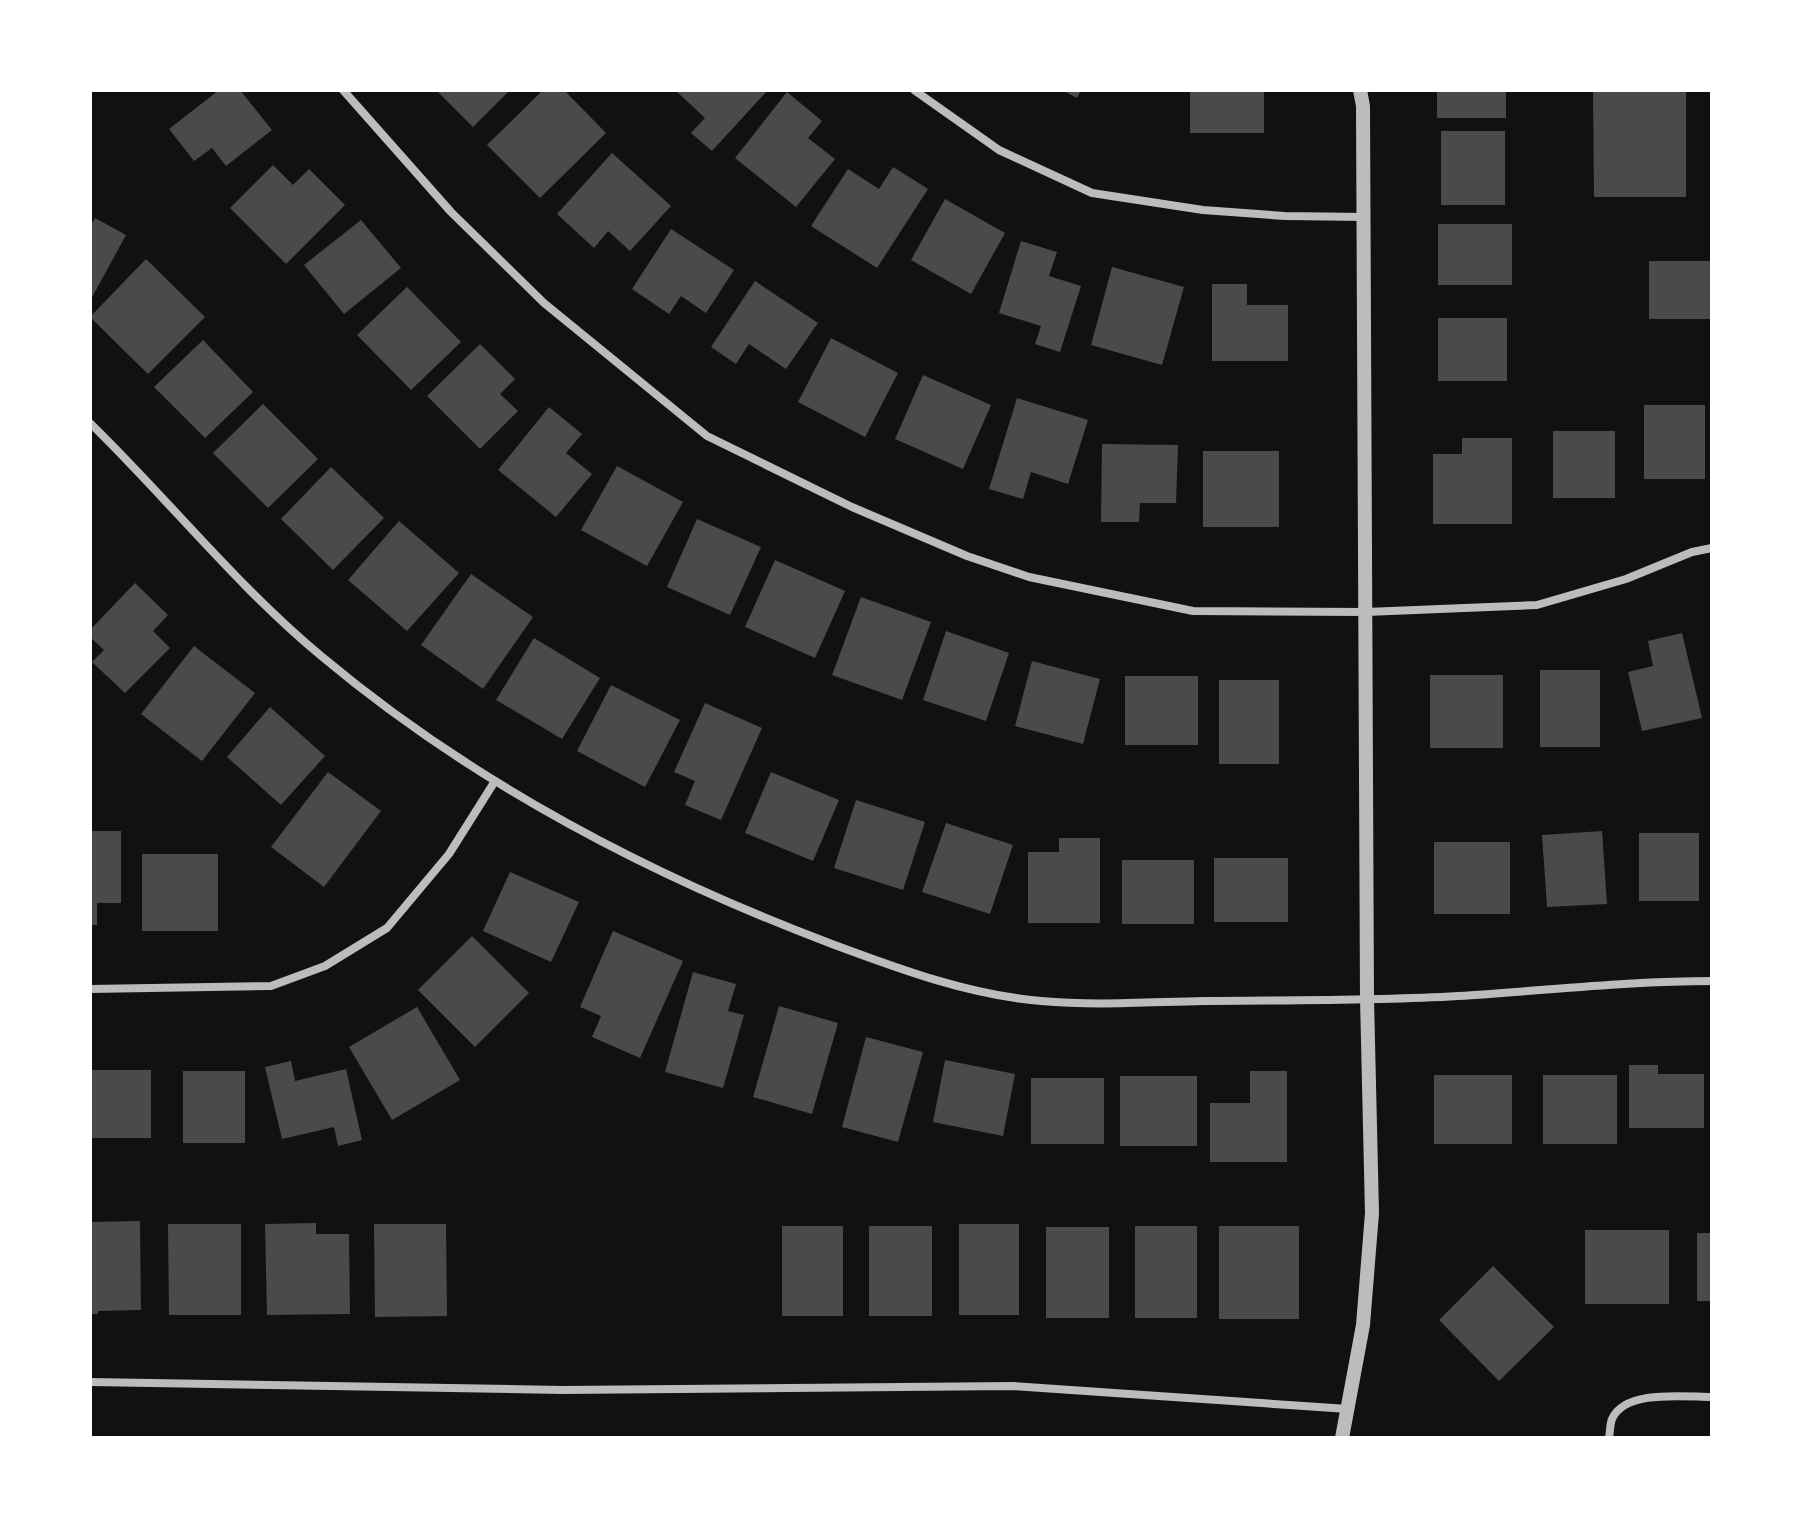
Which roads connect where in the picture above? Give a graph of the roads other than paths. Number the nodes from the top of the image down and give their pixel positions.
1 (343, 90) edge
2 (914, 90) edge
3 (1360, 90) edge
4 (1364, 217) junction
5 (90, 423) edge
6 (1712, 548) edge
7 (1366, 612) junction
8 (495, 781) junction
9 (1712, 981) edge
10 (90, 989) edge
11 (1367, 998) junction
12 (90, 1382) edge
13 (1712, 1397) edge
14 (1348, 1409) junction
15 (1342, 1438) edge
16 (1609, 1438) edge

1 - 7 street
2 - 4 street
3 - 4 street
4 - 7 street
5 - 8 street
6 - 7 street
7 - 11 street
8 - 10 street
8 - 11 street
9 - 11 street
11 - 14 street
12 - 14 street
13 - 16 street
14 - 15 street

